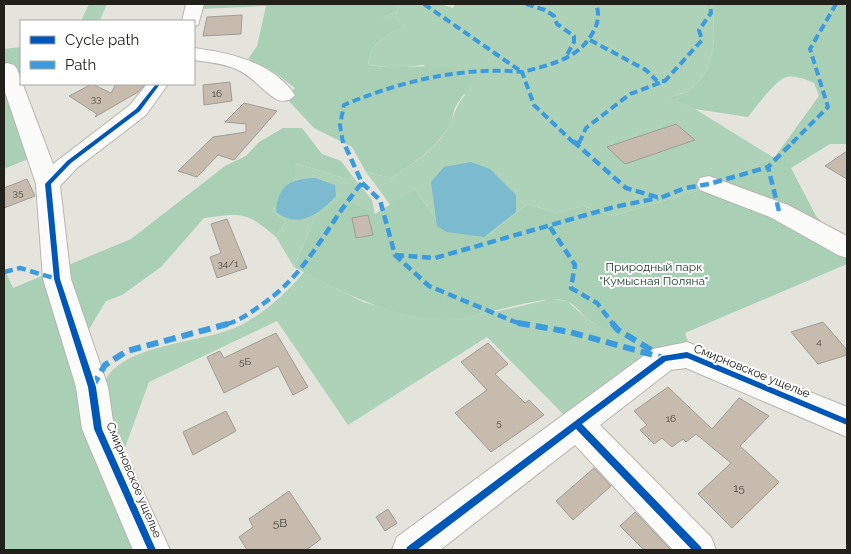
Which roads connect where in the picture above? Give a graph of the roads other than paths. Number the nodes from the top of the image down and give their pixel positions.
1 (195, 4) edge
2 (192, 20) edge
3 (195, 54) edge
4 (7, 69) dead end
5 (157, 85) edge
6 (284, 95) dead end
7 (48, 184) junction
8 (709, 184) dead end
9 (847, 248) edge
10 (847, 422) edge
11 (578, 424) junction
12 (152, 550) edge
13 (410, 550) edge
14 (698, 550) edge

1 - 2 street
3 - 6 street
4 - 7 street, Смирновское ущелье
5 - 7 street
7 - 12 street, Смирновское ущелье
8 - 9 street
10 - 11 street, Смирновское ущелье
11 - 13 street, Смирновское ущелье
11 - 14 street

